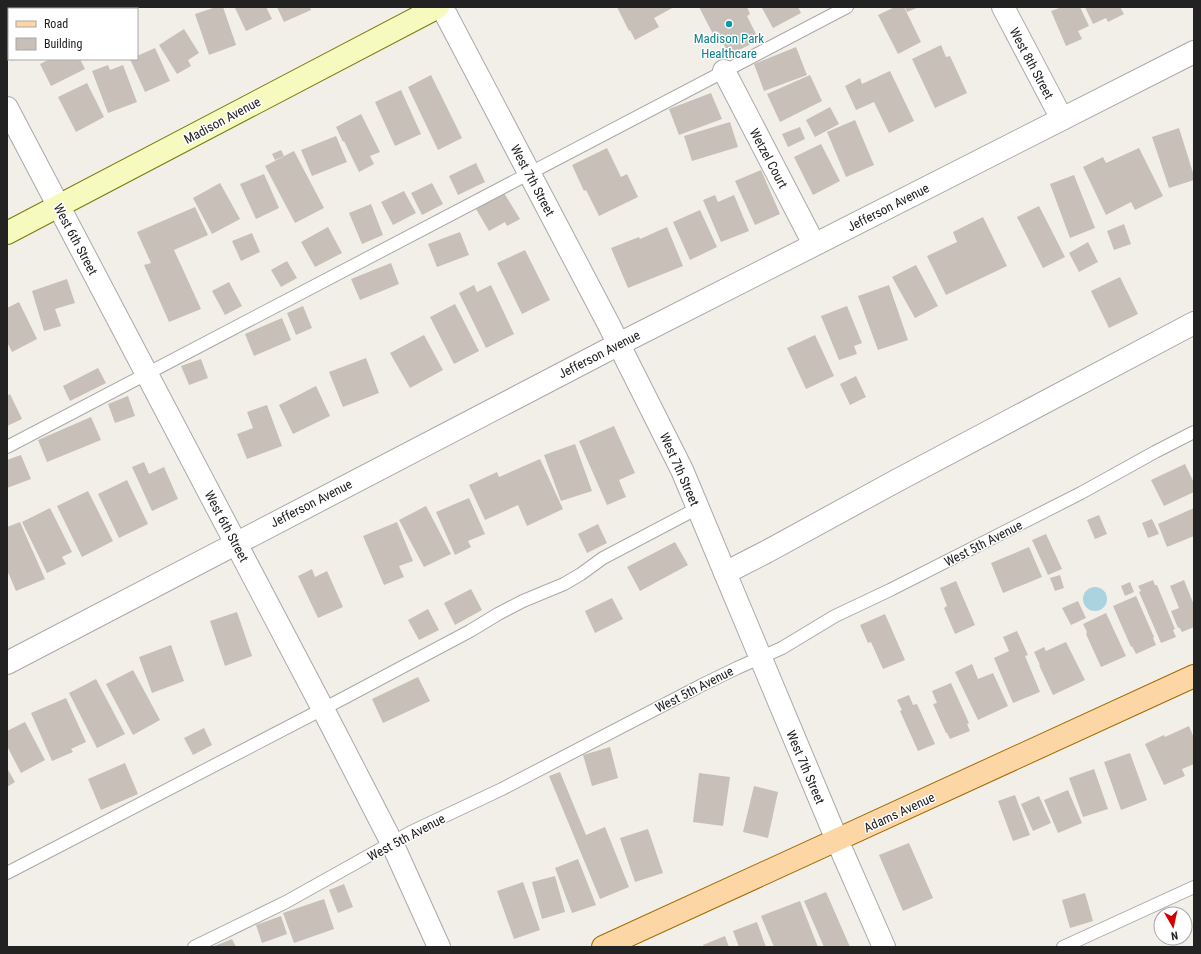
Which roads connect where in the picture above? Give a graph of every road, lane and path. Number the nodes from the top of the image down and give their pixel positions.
1 (438, 7) edge
2 (442, 7) edge
3 (847, 7) edge
4 (1003, 7) edge
5 (1194, 52) edge
6 (724, 71) junction
7 (7, 108) edge
8 (1062, 119) junction
9 (530, 173) junction
10 (58, 206) junction
11 (7, 233) edge
12 (814, 244) junction
13 (1194, 323) edge
14 (619, 344) junction
15 (147, 374) junction
16 (1194, 432) edge
17 (7, 447) edge
18 (698, 508) junction
19 (236, 543) junction
20 (725, 573) junction
21 (761, 658) junction
22 (7, 663) edge
23 (1194, 676) edge
24 (323, 709) junction
25 (837, 840) junction
26 (392, 843) junction
27 (7, 873) edge
28 (1194, 887) edge
29 (194, 947) edge
30 (439, 947) edge
31 (603, 947) edge
32 (884, 947) edge
33 (1063, 947) edge

1 - 10 street, Madison Avenue
2 - 9 street, West 7th Street
3 - 6 lane
4 - 8 street, West 8th Street
5 - 8 street, Jefferson Avenue
6 - 9 lane
6 - 12 street, Wetzel Court
7 - 10 street, West 6th Street
8 - 12 street, Jefferson Avenue
9 - 14 street, West 7th Street
9 - 15 lane
10 - 11 street, Madison Avenue
10 - 15 street, West 6th Street
12 - 14 street, Jefferson Avenue
13 - 20 street
14 - 18 street, West 7th Street
14 - 19 street, Jefferson Avenue
15 - 17 lane
15 - 19 street, West 6th Street
16 - 21 lane, West 5th Avenue
18 - 20 street, West 7th Street
18 - 24 lane
19 - 22 street, Jefferson Avenue
19 - 24 street, West 6th Street
20 - 21 street, West 7th Street
21 - 25 street, West 7th Street
21 - 26 lane, West 5th Avenue
23 - 25 main road, Adams Avenue
24 - 26 street, West 6th Street
24 - 27 lane
25 - 31 main road, Adams Avenue
25 - 32 street, West 7th Street
26 - 29 lane, West 5th Avenue
26 - 30 street, West 6th Street
28 - 33 lane

